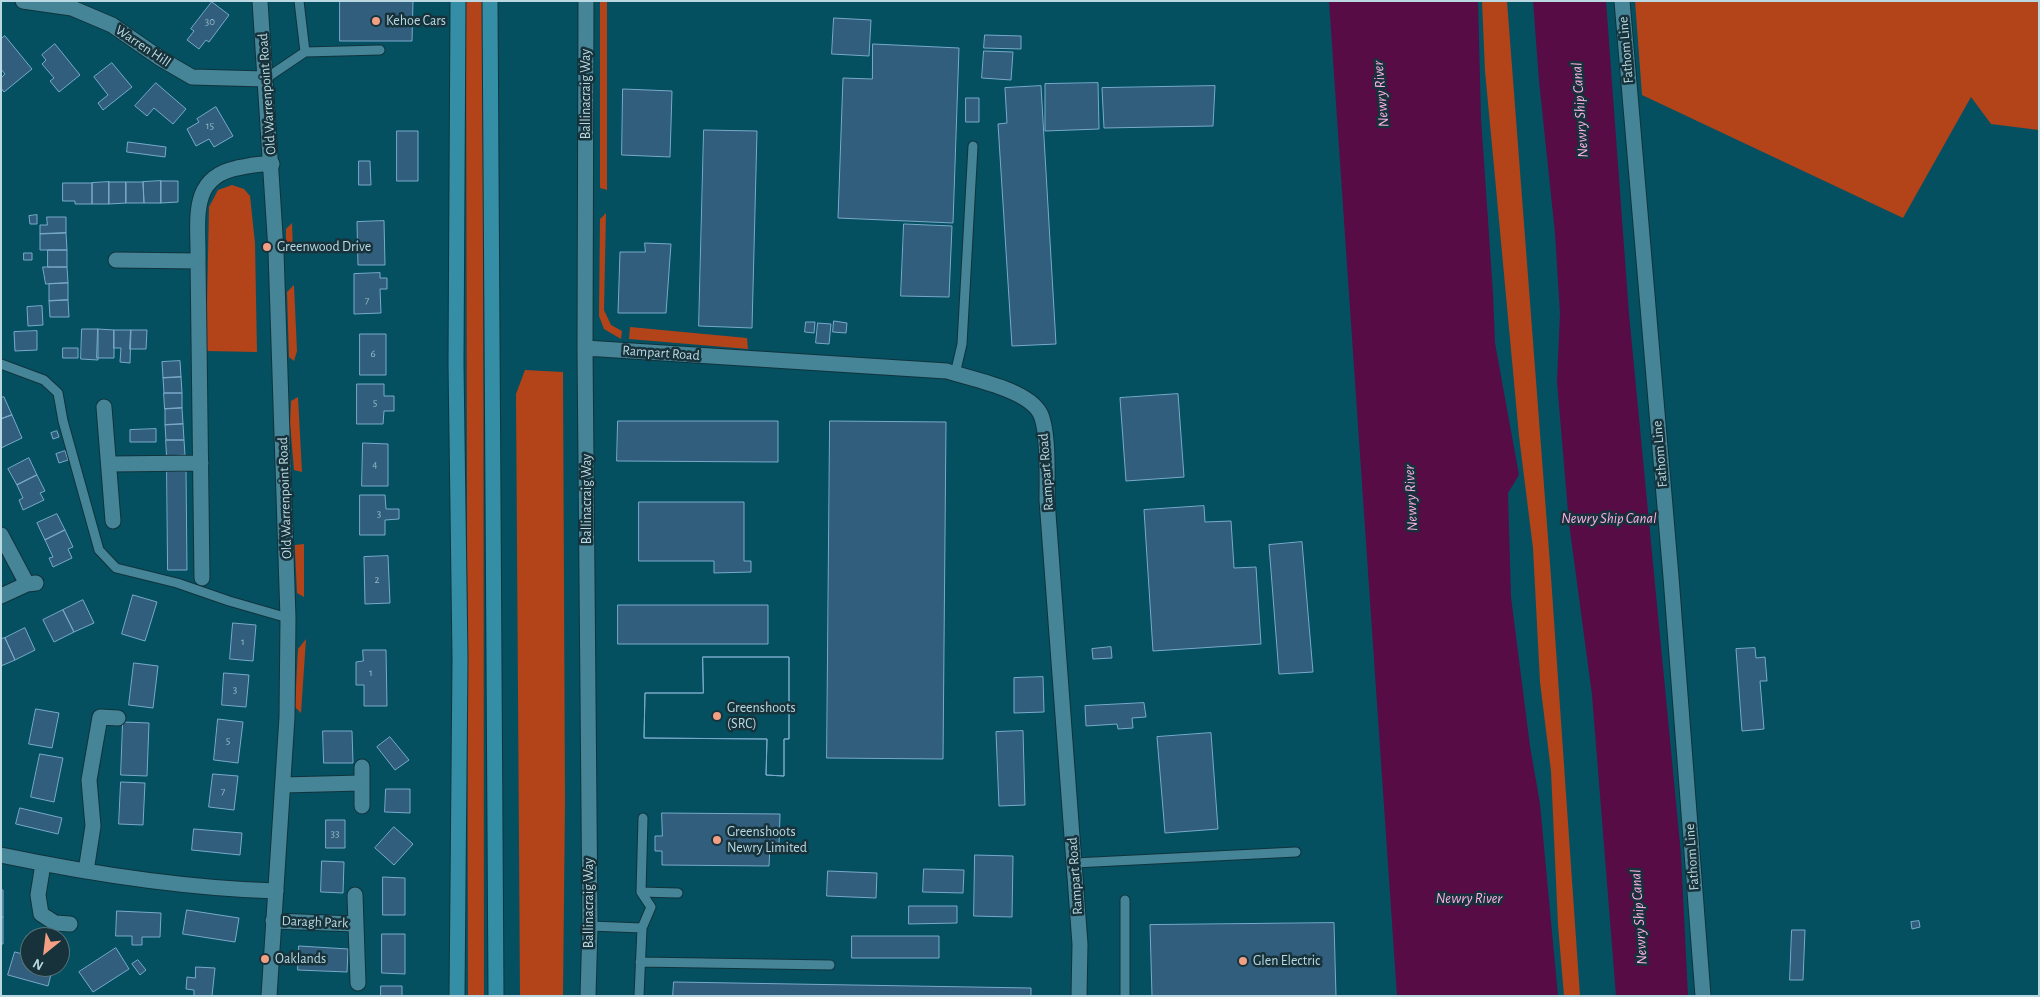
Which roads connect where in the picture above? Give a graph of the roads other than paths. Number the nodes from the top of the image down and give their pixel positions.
1 (23, 1) edge
2 (260, 1) edge
3 (299, 1) edge
4 (458, 1) edge
5 (490, 1) edge
6 (586, 1) edge
7 (1622, 1) edge
8 (380, 50) dead end
9 (305, 52) junction
10 (265, 79) junction
11 (973, 146) dead end
12 (272, 164) junction
13 (116, 260) dead end
14 (198, 261) junction
15 (585, 348) junction
16 (1, 364) edge
17 (954, 374) junction
18 (104, 407) dead end
19 (201, 463) junction
20 (110, 464) junction
21 (113, 521) dead end
22 (1, 535) edge
23 (202, 578) dead end
24 (1, 596) edge
25 (288, 618) junction
26 (118, 718) dead end
27 (362, 767) dead end
28 (362, 783) junction
29 (283, 785) junction
30 (362, 806) dead end
31 (643, 818) dead end
32 (1296, 852) dead end
33 (1, 855) edge
34 (43, 864) junction
35 (1074, 864) junction
36 (86, 871) junction
37 (276, 891) junction
38 (641, 892) junction
39 (678, 893) dead end
40 (355, 895) dead end
41 (1125, 900) dead end
42 (274, 920) junction
43 (70, 924) dead end
44 (356, 924) junction
45 (590, 926) junction
46 (642, 928) junction
47 (640, 962) junction
48 (830, 965) dead end
49 (358, 983) dead end
50 (269, 996) edge
51 (457, 996) edge
52 (496, 996) edge
53 (588, 996) edge
54 (639, 996) edge
55 (1079, 996) edge
56 (1125, 996) edge
57 (1703, 996) edge

1 - 10 street, Warren Hill
2 - 10 street, Old Warrenpoint Road
3 - 9 lane
4 - 51 highway
5 - 52 highway
6 - 15 street, Ballinacraig Way
7 - 57 street, Fathom Line
8 - 9 lane
9 - 10 lane
10 - 12 street, Old Warrenpoint Road
11 - 17 lane
12 - 14 street
12 - 25 street, Old Warrenpoint Road
13 - 14 street
14 - 19 street
15 - 17 street, Rampart Road
15 - 45 street, Ballinacraig Way
16 - 25 lane
17 - 35 street, Rampart Road
18 - 20 street
19 - 20 street
19 - 23 street
20 - 21 street
22 - 24 street
25 - 29 street, Old Warrenpoint Road
26 - 36 street
27 - 28 street
28 - 29 street
28 - 30 street
29 - 37 street, Old Warrenpoint Road
31 - 38 lane
32 - 35 lane
33 - 34 street
34 - 36 street
34 - 43 street
35 - 55 street, Rampart Road
36 - 37 street
37 - 42 street, Old Warrenpoint Road
38 - 39 lane
38 - 46 lane
40 - 44 street, Daragh Park
41 - 56 lane
42 - 44 street, Daragh Park
42 - 50 street, Old Warrenpoint Road
44 - 49 street, Daragh Park
45 - 46 lane
45 - 53 street, Ballinacraig Way
46 - 47 lane
47 - 48 lane
47 - 54 lane

